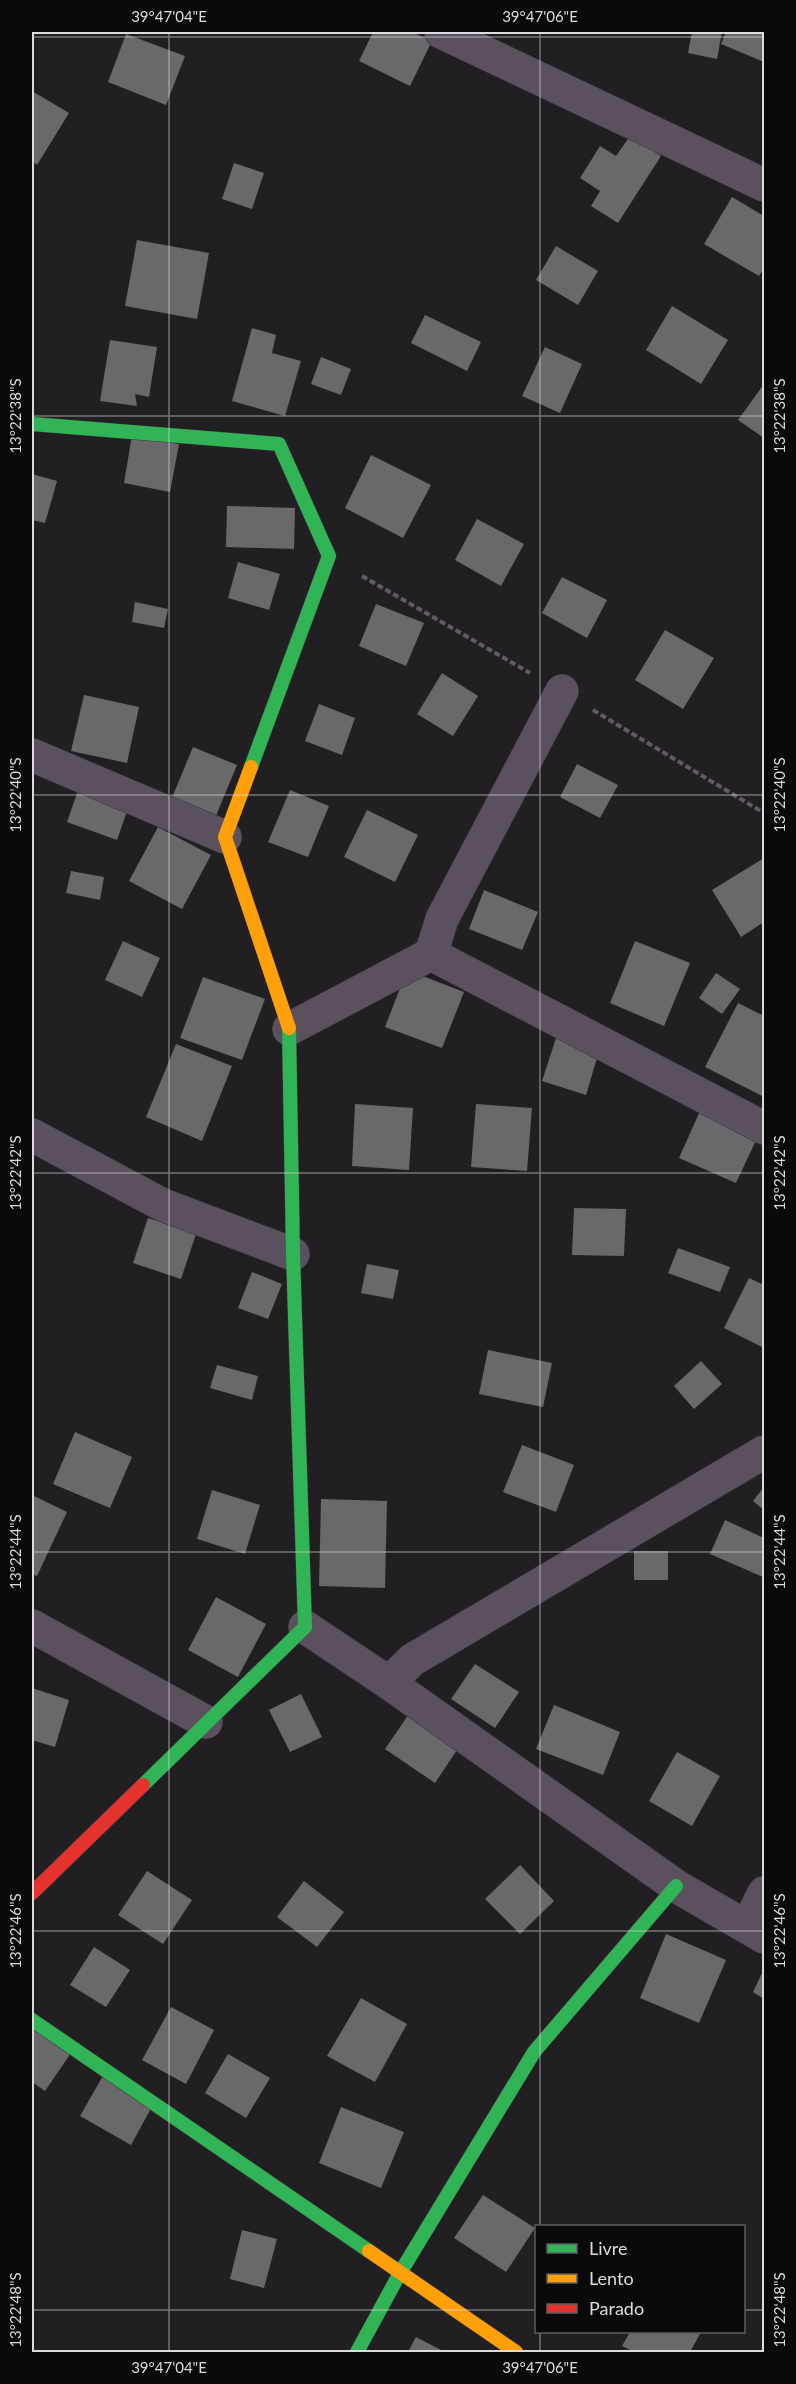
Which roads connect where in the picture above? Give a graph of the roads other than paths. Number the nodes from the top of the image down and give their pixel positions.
1 (441, 32) edge
2 (765, 185) edge
3 (32, 424) edge
4 (562, 691) dead end
5 (32, 755) edge
6 (225, 837) junction
7 (431, 954) junction
8 (289, 1029) junction
9 (765, 1128) edge
10 (32, 1135) edge
11 (293, 1254) junction
12 (765, 1452) edge
13 (32, 1626) edge
14 (305, 1627) junction
15 (389, 1683) junction
16 (206, 1722) junction
17 (676, 1886) junction
18 (32, 1893) edge
19 (765, 1893) edge
20 (756, 1931) edge
21 (32, 2020) edge
22 (400, 2273) junction
23 (357, 2352) edge
24 (516, 2352) edge

1 - 2 street
3 - 6 street
4 - 7 street
5 - 6 street
6 - 8 street
7 - 8 street
7 - 9 street
8 - 11 street
10 - 11 street
11 - 14 street
12 - 15 street
13 - 16 street
14 - 15 street
14 - 16 street
15 - 17 street
16 - 18 street
17 - 20 street
17 - 22 street
19 - 20 street
21 - 22 street
22 - 23 street
22 - 24 street

